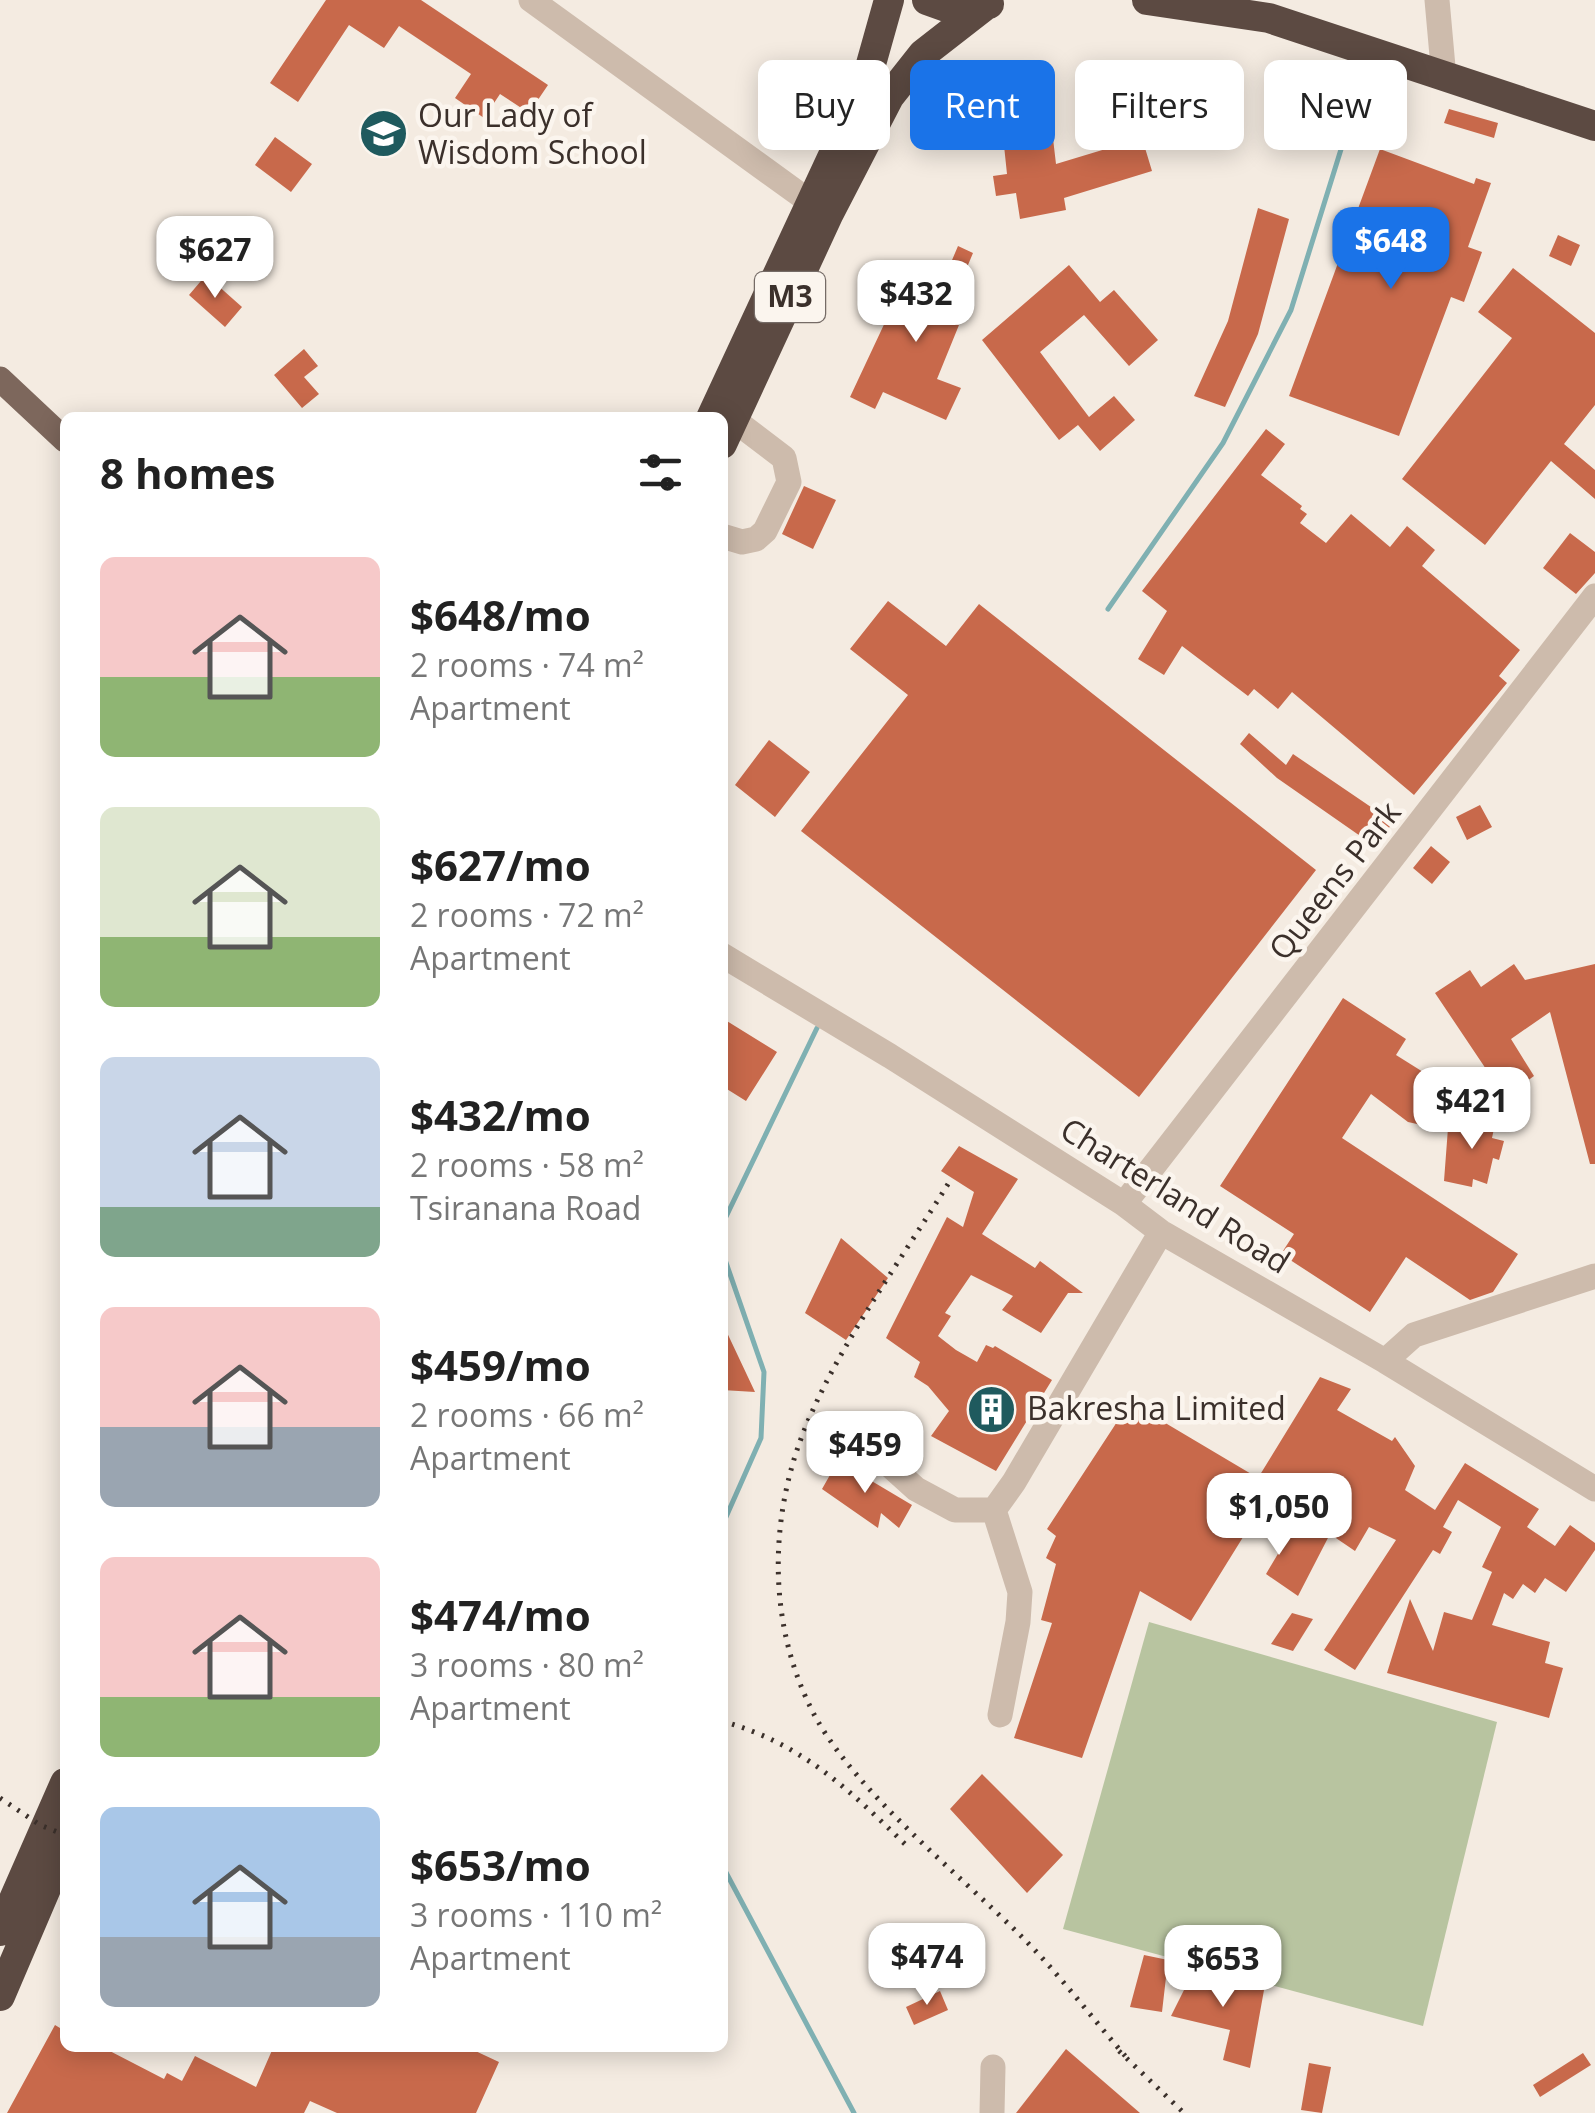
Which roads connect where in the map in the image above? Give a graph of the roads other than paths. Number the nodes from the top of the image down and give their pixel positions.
1 (531, 0) edge
2 (888, 0) edge
3 (926, 0) edge
4 (1147, 0) edge
5 (1437, 0) edge
6 (991, 3) edge
7 (1201, 3) edge
8 (1267, 11) edge
9 (1444, 78) junction
10 (1595, 126) edge
11 (810, 202) junction
12 (0, 379) edge
13 (728, 412) edge
14 (728, 415) edge
15 (728, 430) edge
16 (60, 435) edge
17 (728, 538) edge
18 (1595, 596) edge
19 (728, 959) edge
20 (1124, 1204) junction
21 (1161, 1232) junction
22 (1595, 1276) edge
23 (1385, 1361) junction
24 (855, 1434) dead end
25 (1595, 1489) edge
26 (994, 1510) junction
27 (1000, 1716) dead end
28 (60, 1799) edge
29 (53, 1851) edge
30 (3, 1915) edge
31 (0, 1996) edge
32 (993, 2066) dead end
33 (992, 2113) edge

1 - 11 street
2 - 11 highway, M3
3 - 6 highway, M3
4 - 7 highway
5 - 9 street
6 - 14 highway, M3
7 - 8 highway
8 - 9 highway
9 - 10 highway
11 - 13 highway, M3
12 - 16 main road
15 - 17 street
18 - 20 street, Queens Park
19 - 20 street, Charterland Road
20 - 21 street, Charterland Road
21 - 23 street, Charterland Road
21 - 26 street
22 - 23 street
23 - 25 street, Charterland Road
24 - 26 street
26 - 27 street
28 - 29 highway
29 - 30 highway
29 - 31 highway
32 - 33 street

